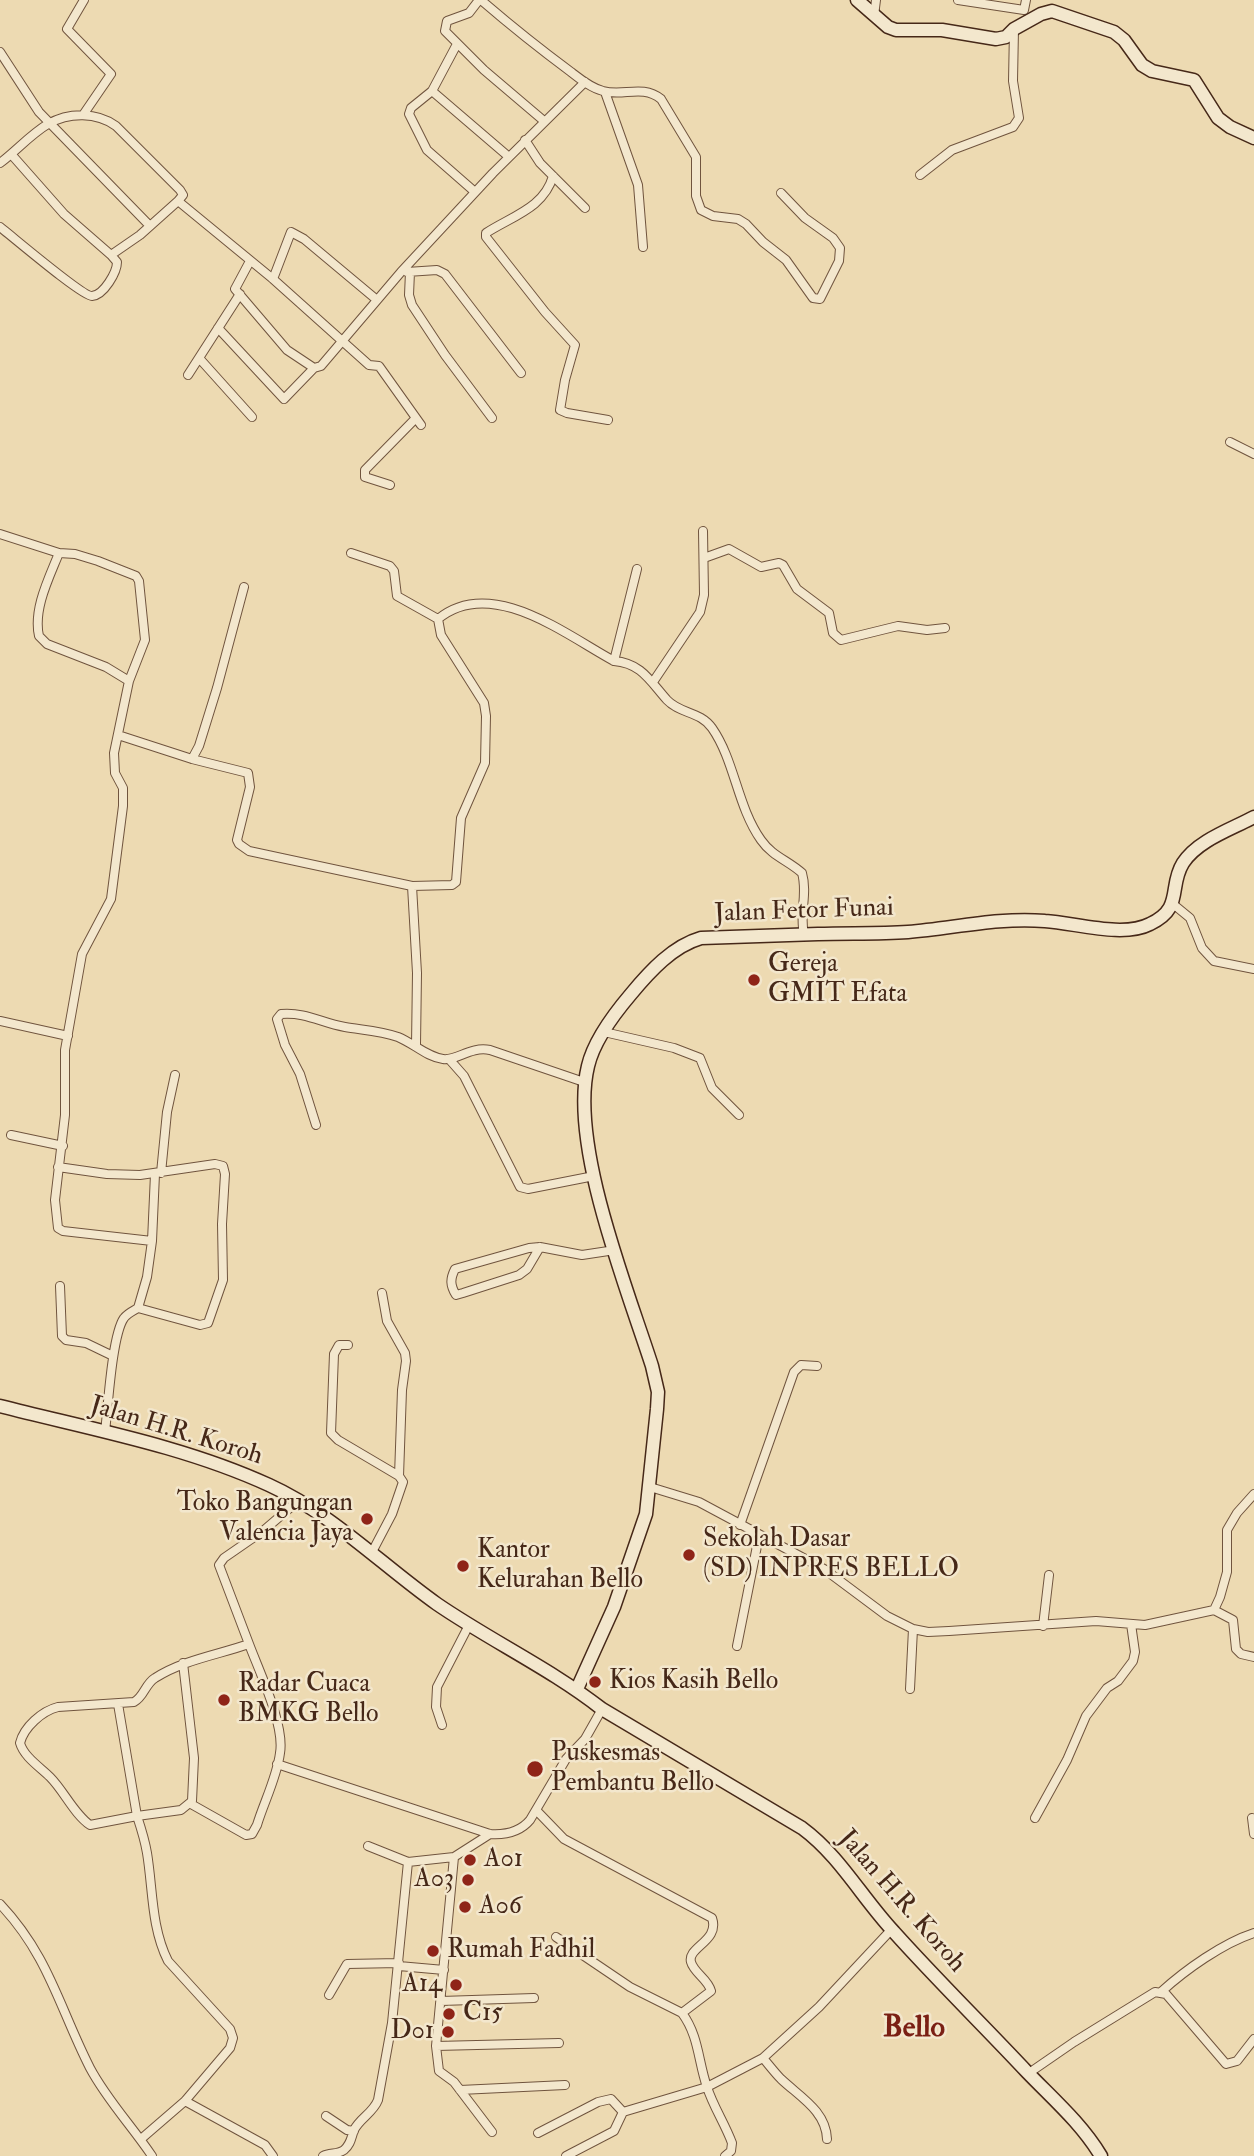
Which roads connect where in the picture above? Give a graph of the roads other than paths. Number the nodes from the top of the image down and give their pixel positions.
1 (84, 0) edge
2 (480, 0) edge
3 (857, 0) edge
4 (876, 0) edge
5 (958, 0) edge
6 (1026, 0) edge
7 (874, 16) junction
8 (1014, 29) junction
9 (457, 44) junction
10 (0, 52) edge
11 (585, 82) junction
12 (432, 91) junction
13 (605, 92) junction
14 (83, 115) junction
15 (544, 121) junction
16 (48, 123) junction
17 (1254, 138) edge
18 (525, 140) junction
19 (12, 155) junction
20 (509, 157) junction
21 (0, 163) edge
22 (920, 175) dead end
23 (553, 176) junction
24 (475, 192) junction
25 (781, 193) dead end
26 (178, 201) junction
27 (585, 208) dead end
28 (150, 226) junction
29 (0, 227) edge
30 (643, 247) dead end
31 (111, 255) junction
32 (250, 261) junction
33 (406, 272) junction
34 (274, 279) junction
35 (240, 294) junction
36 (377, 300) junction
37 (218, 328) junction
38 (342, 339) junction
39 (199, 358) junction
40 (314, 368) junction
41 (521, 373) dead end
42 (188, 375) dead end
43 (252, 417) dead end
44 (492, 418) dead end
45 (608, 420) dead end
46 (1230, 442) dead end
47 (1254, 454) edge
48 (390, 485) dead end
49 (703, 531) dead end
50 (0, 534) edge
51 (59, 553) junction
52 (351, 553) dead end
53 (704, 558) junction
54 (636, 569) dead end
55 (244, 587) dead end
56 (438, 619) junction
57 (945, 628) dead end
58 (614, 662) junction
59 (129, 681) junction
60 (653, 682) junction
61 (118, 735) junction
62 (192, 759) junction
63 (1254, 817) edge
64 (412, 886) junction
65 (1173, 904) junction
66 (804, 934) junction
67 (1254, 969) edge
68 (0, 1021) edge
69 (604, 1031) junction
70 (68, 1035) junction
71 (416, 1045) junction
72 (449, 1059) junction
73 (175, 1075) dead end
74 (584, 1082) junction
75 (739, 1115) dead end
76 (316, 1125) dead end
77 (11, 1135) dead end
78 (63, 1146) junction
79 (58, 1167) junction
80 (158, 1173) junction
81 (594, 1176) junction
82 (152, 1241) junction
83 (540, 1247) junction
84 (615, 1250) junction
85 (60, 1286) dead end
86 (382, 1293) dead end
87 (138, 1308) junction
88 (348, 1345) dead end
89 (113, 1356) junction
90 (817, 1366) dead end
91 (0, 1406) edge
92 (105, 1432) junction
93 (399, 1476) junction
94 (650, 1488) junction
95 (1254, 1494) edge
96 (299, 1501) junction
97 (740, 1525) junction
98 (759, 1536) junction
99 (371, 1554) junction
100 (1049, 1575) dead end
101 (1214, 1610) junction
102 (1131, 1624) junction
103 (469, 1625) junction
104 (1043, 1626) junction
105 (913, 1629) junction
106 (249, 1644) junction
107 (737, 1646) dead end
108 (1254, 1657) edge
109 (183, 1663) junction
110 (577, 1689) junction
111 (910, 1689) dead end
112 (118, 1704) junction
113 (602, 1709) junction
114 (442, 1725) dead end
115 (277, 1764) junction
116 (191, 1804) junction
117 (536, 1811) junction
118 (138, 1816) junction
119 (1035, 1818) dead end
120 (1252, 1818) dead end
121 (490, 1833) junction
122 (1254, 1834) edge
123 (368, 1846) dead end
124 (454, 1857) junction
125 (408, 1862) junction
126 (0, 1904) edge
127 (891, 1930) junction
128 (1254, 1933) edge
129 (556, 1937) dead end
130 (399, 1965) junction
131 (444, 1970) junction
132 (1161, 1992) junction
133 (329, 1995) dead end
134 (534, 1998) dead end
135 (441, 2001) junction
136 (682, 2013) junction
137 (1254, 2039) edge
138 (559, 2043) dead end
139 (436, 2046) junction
140 (764, 2058) junction
141 (1029, 2073) junction
142 (565, 2085) dead end
143 (707, 2087) junction
144 (460, 2090) junction
145 (185, 2101) junction
146 (623, 2112) junction
147 (326, 2116) dead end
148 (354, 2131) junction
149 (492, 2132) dead end
150 (538, 2133) dead end
151 (141, 2139) junction
152 (827, 2139) dead end
153 (152, 2156) edge
154 (273, 2156) edge
155 (323, 2156) edge
156 (566, 2156) edge
157 (724, 2156) edge
158 (1101, 2156) edge

1 - 14 street
2 - 9 street
2 - 11 street
3 - 7 street
4 - 7 street
5 - 6 street
7 - 8 street
8 - 17 street
8 - 22 street
9 - 12 street
9 - 15 street
10 - 16 street
11 - 13 street
11 - 15 street
12 - 20 street
12 - 24 street
13 - 25 street
13 - 30 street
14 - 16 street
14 - 26 street
15 - 18 street
16 - 19 street
16 - 28 street
18 - 20 street
18 - 23 street
19 - 21 street
19 - 31 street
20 - 24 street
23 - 27 street
23 - 45 street
24 - 33 street
26 - 28 street
26 - 32 street
28 - 31 street
29 - 31 street
32 - 34 street
32 - 35 street
33 - 36 street
33 - 41 street
33 - 44 street
34 - 36 street
34 - 38 street
35 - 37 street
35 - 40 street
36 - 38 street
37 - 39 street
37 - 40 street
38 - 40 street
38 - 48 street
39 - 42 street
39 - 43 street
46 - 47 street
49 - 53 street
50 - 51 street
51 - 59 street
51 - 59 street
52 - 56 street
53 - 57 street
53 - 60 street
54 - 58 street
55 - 62 street
56 - 58 street
56 - 64 street
58 - 60 street
59 - 61 street
60 - 66 street
61 - 62 street
61 - 70 street
62 - 64 street
63 - 65 street
64 - 71 street
65 - 66 street, Jalan Fetor Funai
65 - 67 street
66 - 69 street, Jalan Fetor Funai
68 - 70 street
69 - 74 street, Jalan Fetor Funai
69 - 75 street
70 - 78 street
71 - 72 street
71 - 76 street
72 - 74 street
72 - 81 street
73 - 80 street
74 - 81 street, Jalan Fetor Funai
77 - 78 street
78 - 79 street
79 - 80 street
79 - 82 street
80 - 82 street
80 - 87 street
81 - 84 street, Jalan Fetor Funai
82 - 87 street
83 - 83 street
83 - 84 street
84 - 94 street, Jalan Fetor Funai
85 - 89 street
86 - 93 street
87 - 89 street
88 - 93 street
89 - 92 street
90 - 97 street
91 - 92 street, Jalan H.R. Koroh
92 - 96 street, Jalan H.R. Koroh
93 - 99 street
94 - 97 street
94 - 110 street, Jalan Fetor Funai
95 - 101 street
96 - 99 street, Jalan H.R. Koroh
96 - 106 street
97 - 98 street
98 - 105 street
98 - 107 street
99 - 103 street, Jalan H.R. Koroh
100 - 104 street
101 - 102 street
101 - 108 street
102 - 104 street
102 - 119 street
103 - 110 street, Jalan H.R. Koroh
103 - 114 street
104 - 105 street
105 - 111 street
106 - 109 street
106 - 115 street
109 - 112 street
109 - 116 street
110 - 113 street, Jalan H.R. Koroh
112 - 118 street
112 - 118 street
113 - 117 street
113 - 127 street, Jalan H.R. Koroh
115 - 116 street
115 - 121 street
116 - 118 street
117 - 121 street
117 - 136 street
118 - 145 street
120 - 122 street
121 - 124 street
123 - 125 street
124 - 125 street
124 - 131 street
125 - 130 street
126 - 151 street
127 - 140 street
127 - 141 street, Jalan H.R. Koroh
128 - 132 street
129 - 136 street
130 - 131 street
130 - 133 street
130 - 148 street
131 - 135 street
132 - 137 street
132 - 141 street
134 - 135 street
135 - 139 street
136 - 143 street
138 - 139 street
139 - 144 street
140 - 143 street
140 - 152 street
141 - 158 street, Jalan H.R. Koroh
142 - 144 street
143 - 146 street
143 - 157 street
144 - 149 street
145 - 151 street
145 - 154 street
146 - 150 street
146 - 156 street
147 - 148 street
148 - 155 street
151 - 153 street

